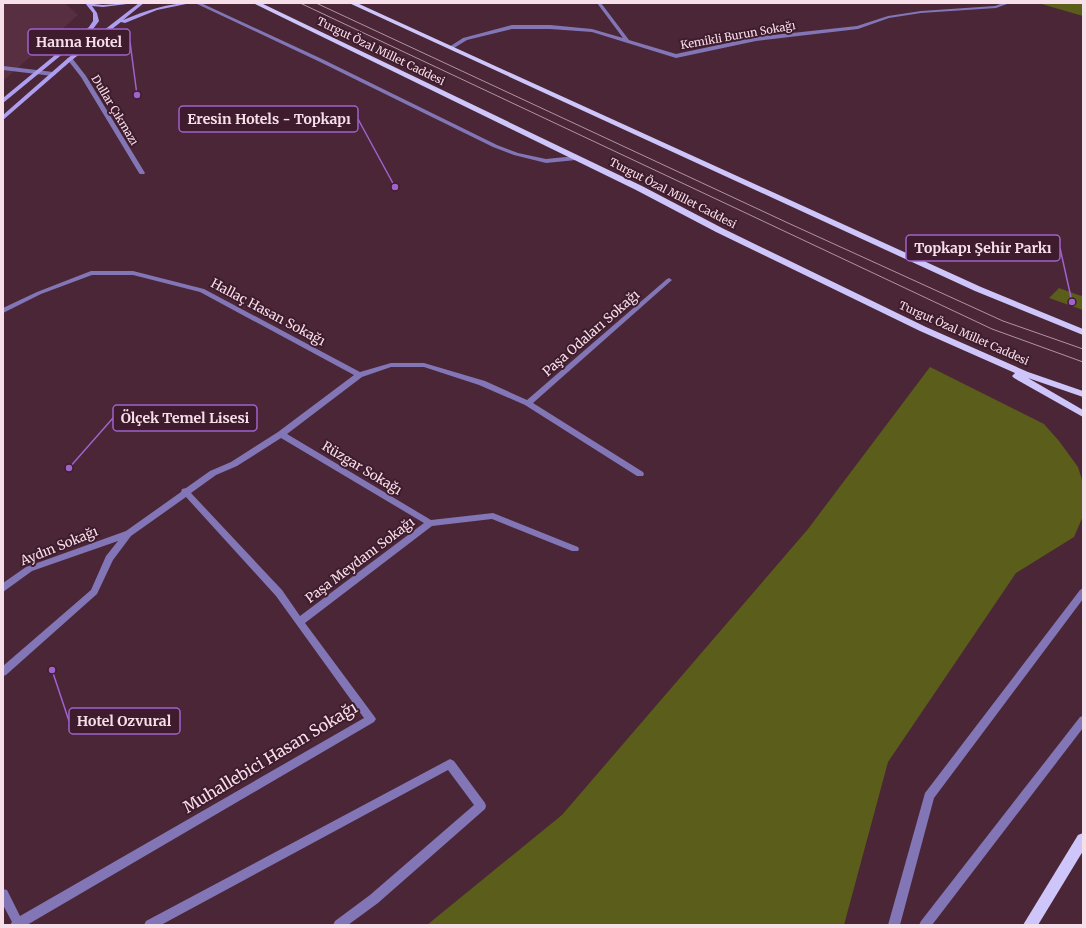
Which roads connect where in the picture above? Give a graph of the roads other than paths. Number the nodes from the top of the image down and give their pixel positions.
1 (127, 3) edge
2 (142, 3) edge
3 (189, 3) edge
4 (197, 3) edge
5 (256, 3) edge
6 (352, 3) edge
7 (599, 3) edge
8 (1008, 3) edge
9 (87, 4) edge
10 (116, 24) junction
11 (626, 41) junction
12 (452, 47) junction
13 (70, 59) junction
14 (3, 68) edge
15 (39, 72) junction
16 (53, 74) junction
17 (3, 101) edge
18 (3, 118) edge
19 (576, 158) junction
20 (142, 173) dead end
21 (669, 280) dead end
22 (3, 311) edge
23 (1083, 331) edge
24 (980, 355) junction
25 (359, 375) junction
26 (1083, 394) edge
27 (528, 403) junction
28 (1082, 414) edge
29 (281, 434) junction
30 (640, 474) dead end
31 (185, 491) junction
32 (430, 523) junction
33 (128, 534) junction
34 (576, 549) dead end
35 (3, 588) edge
36 (1083, 592) edge
37 (299, 622) junction
38 (3, 672) edge
39 (1083, 720) edge
40 (1083, 839) edge
41 (3, 894) edge
42 (18, 924) edge
43 (150, 925) edge
44 (339, 925) edge
45 (894, 925) edge
46 (925, 925) edge
47 (1030, 925) edge

1 - 9 main road
2 - 10 main road
3 - 10 main road
4 - 19 street
5 - 19 main road, Turgut Özal Millet Caddesi
6 - 12 main road
7 - 11 street
8 - 11 street, Kemikli Burun Sokağı
9 - 15 main road
10 - 13 main road
11 - 12 street, Kemikli Burun Sokağı
12 - 23 main road
13 - 16 main road
13 - 20 street, Dullar Çıkmazı
14 - 15 street
15 - 16 street
15 - 17 main road
16 - 18 main road
19 - 24 main road, Turgut Özal Millet Caddesi
21 - 27 street, Paşa Odaları Sokağı
22 - 25 street, Hallaç Hasan Sokağı
24 - 26 main road, Turgut Özal Millet Caddesi
24 - 28 main road
25 - 27 street
25 - 29 street
27 - 30 street
29 - 31 street
29 - 32 street, Rüzgar Sokağı
31 - 33 street
31 - 37 street, Muhallebici Hasan Sokağı
32 - 34 street, Paşa Meydanı Sokağı
32 - 37 street, Paşa Meydanı Sokağı
33 - 35 street, Aydın Sokağı
33 - 38 street
36 - 45 street
37 - 42 street, Muhallebici Hasan Sokağı
39 - 46 street
40 - 47 main road
41 - 42 street
43 - 44 street

